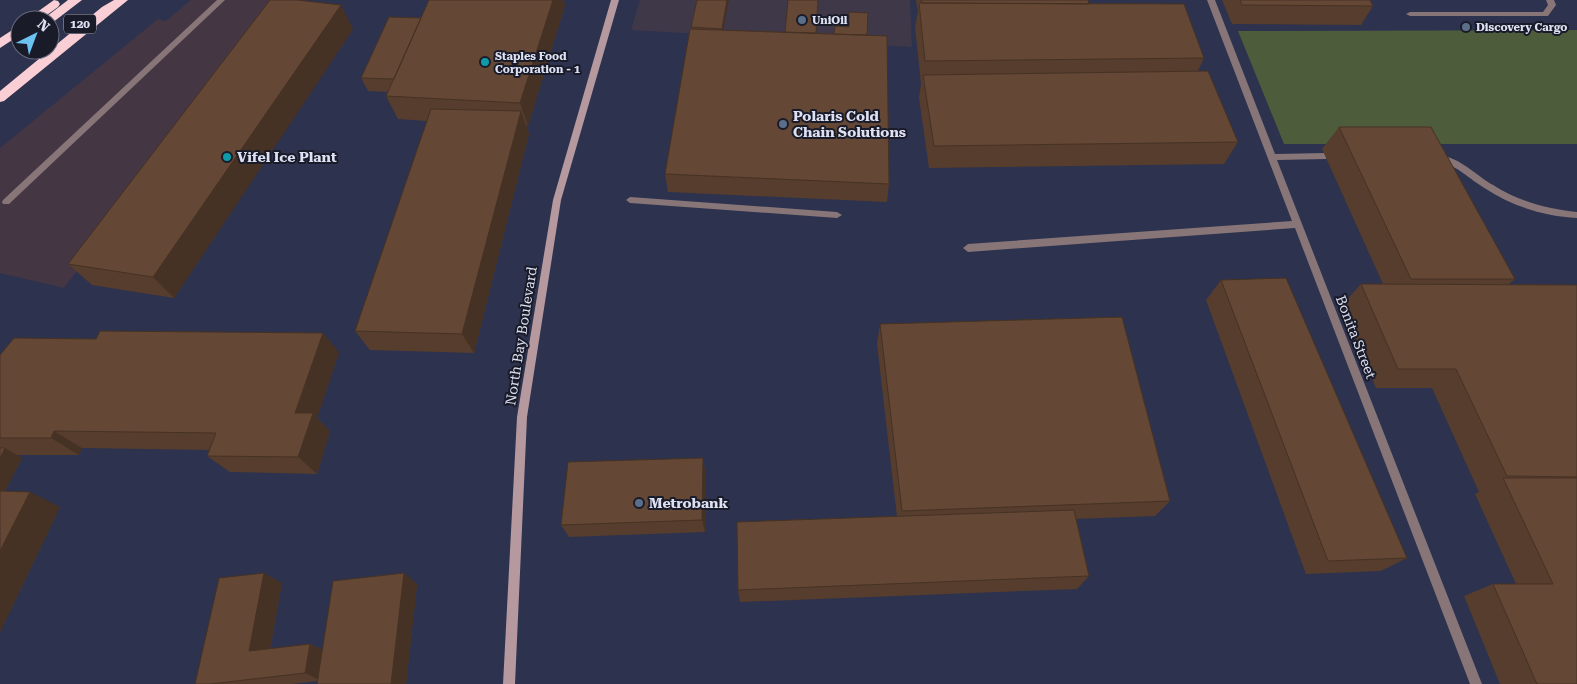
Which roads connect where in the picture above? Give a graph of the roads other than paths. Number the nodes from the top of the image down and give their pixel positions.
1 (60, 0) edge
2 (76, 0) edge
3 (110, 0) edge
4 (122, 0) edge
5 (221, 0) edge
6 (615, 0) edge
7 (1211, 0) edge
8 (1550, 0) edge
9 (46, 10) edge
10 (60, 11) edge
11 (1410, 14) dead end
12 (60, 40) edge
13 (36, 60) edge
14 (0, 89) edge
15 (0, 98) edge
16 (1326, 156) dead end
17 (1271, 157) junction
18 (1425, 157) edge
19 (630, 200) dead end
20 (6, 202) dead end
21 (837, 215) dead end
22 (1577, 215) edge
23 (1297, 224) junction
24 (968, 248) dead end
25 (508, 684) edge
26 (1476, 684) edge

1 - 9 highway, 120
2 - 10 highway
3 - 12 highway, 120
4 - 15 highway
5 - 20 lane
6 - 25 main road, North Bay Boulevard
7 - 17 lane, Bonita Street
8 - 11 lane
13 - 14 highway, 120
16 - 17 lane
17 - 23 lane, Bonita Street
18 - 22 lane
19 - 21 lane
23 - 24 lane
23 - 26 lane, Bonita Street

